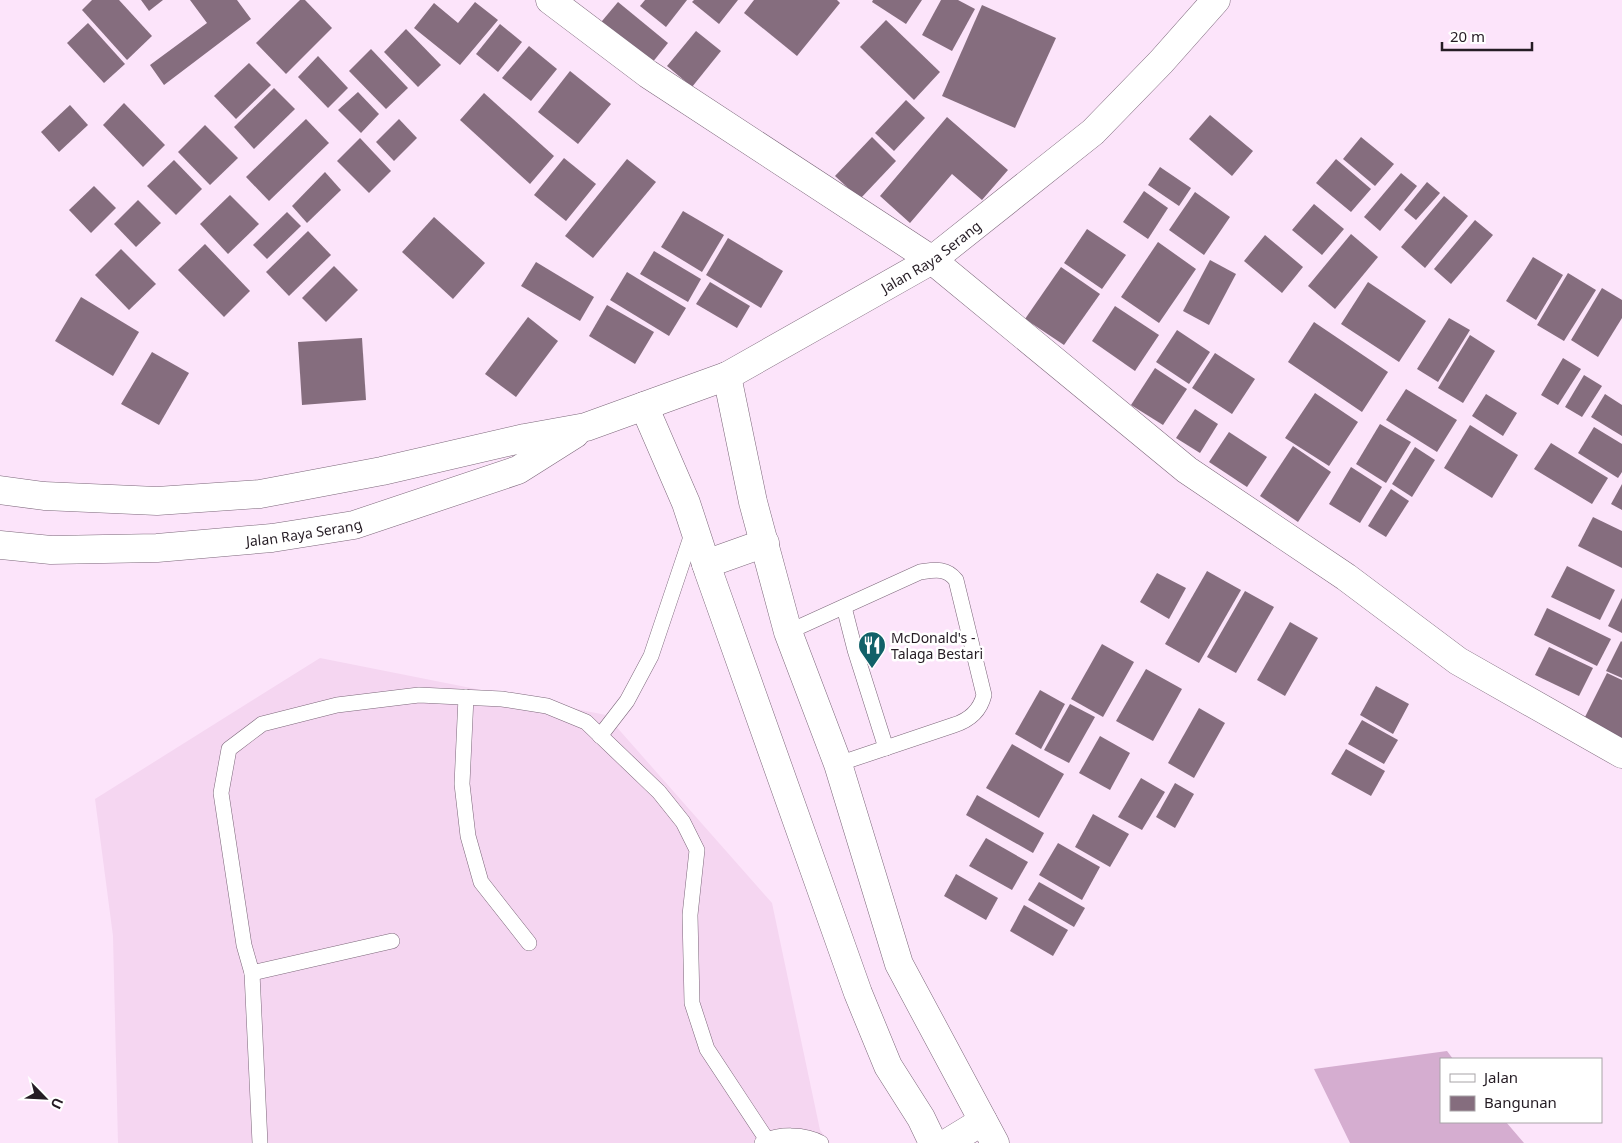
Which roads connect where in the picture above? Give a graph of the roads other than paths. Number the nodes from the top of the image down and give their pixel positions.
1 (550, 0) edge
2 (1216, 0) edge
3 (932, 260) junction
4 (726, 376) junction
5 (644, 406) junction
6 (586, 427) junction
7 (0, 490) edge
8 (694, 527) junction
9 (764, 543) junction
10 (0, 545) edge
11 (706, 564) junction
12 (844, 607) junction
13 (788, 632) junction
14 (466, 697) junction
15 (600, 736) junction
16 (886, 748) junction
17 (1622, 754) edge
18 (838, 764) junction
19 (392, 941) dead end
20 (530, 944) dead end
21 (252, 973) junction
22 (989, 1132) edge
23 (764, 1141) edge
24 (260, 1143) edge
25 (821, 1143) edge
26 (933, 1143) edge
27 (947, 1143) edge

1 - 3 main road
2 - 3 main road, Jalan Raya Serang
3 - 4 main road, Jalan Raya Serang
3 - 17 main road
4 - 5 main road, Jalan Raya Serang
4 - 9 main road
5 - 6 main road, Jalan Raya Serang
5 - 8 main road
6 - 7 main road, Jalan Raya Serang
6 - 10 main road, Jalan Raya Serang
8 - 11 main road
8 - 15 lane
9 - 11 main road
9 - 13 main road
11 - 26 main road
12 - 13 lane
12 - 16 lane
12 - 16 lane
13 - 18 main road
14 - 15 lane
14 - 20 lane
14 - 21 lane
15 - 23 lane
16 - 18 lane
18 - 22 main road
19 - 21 lane
21 - 24 lane
22 - 27 main road
23 - 25 lane

